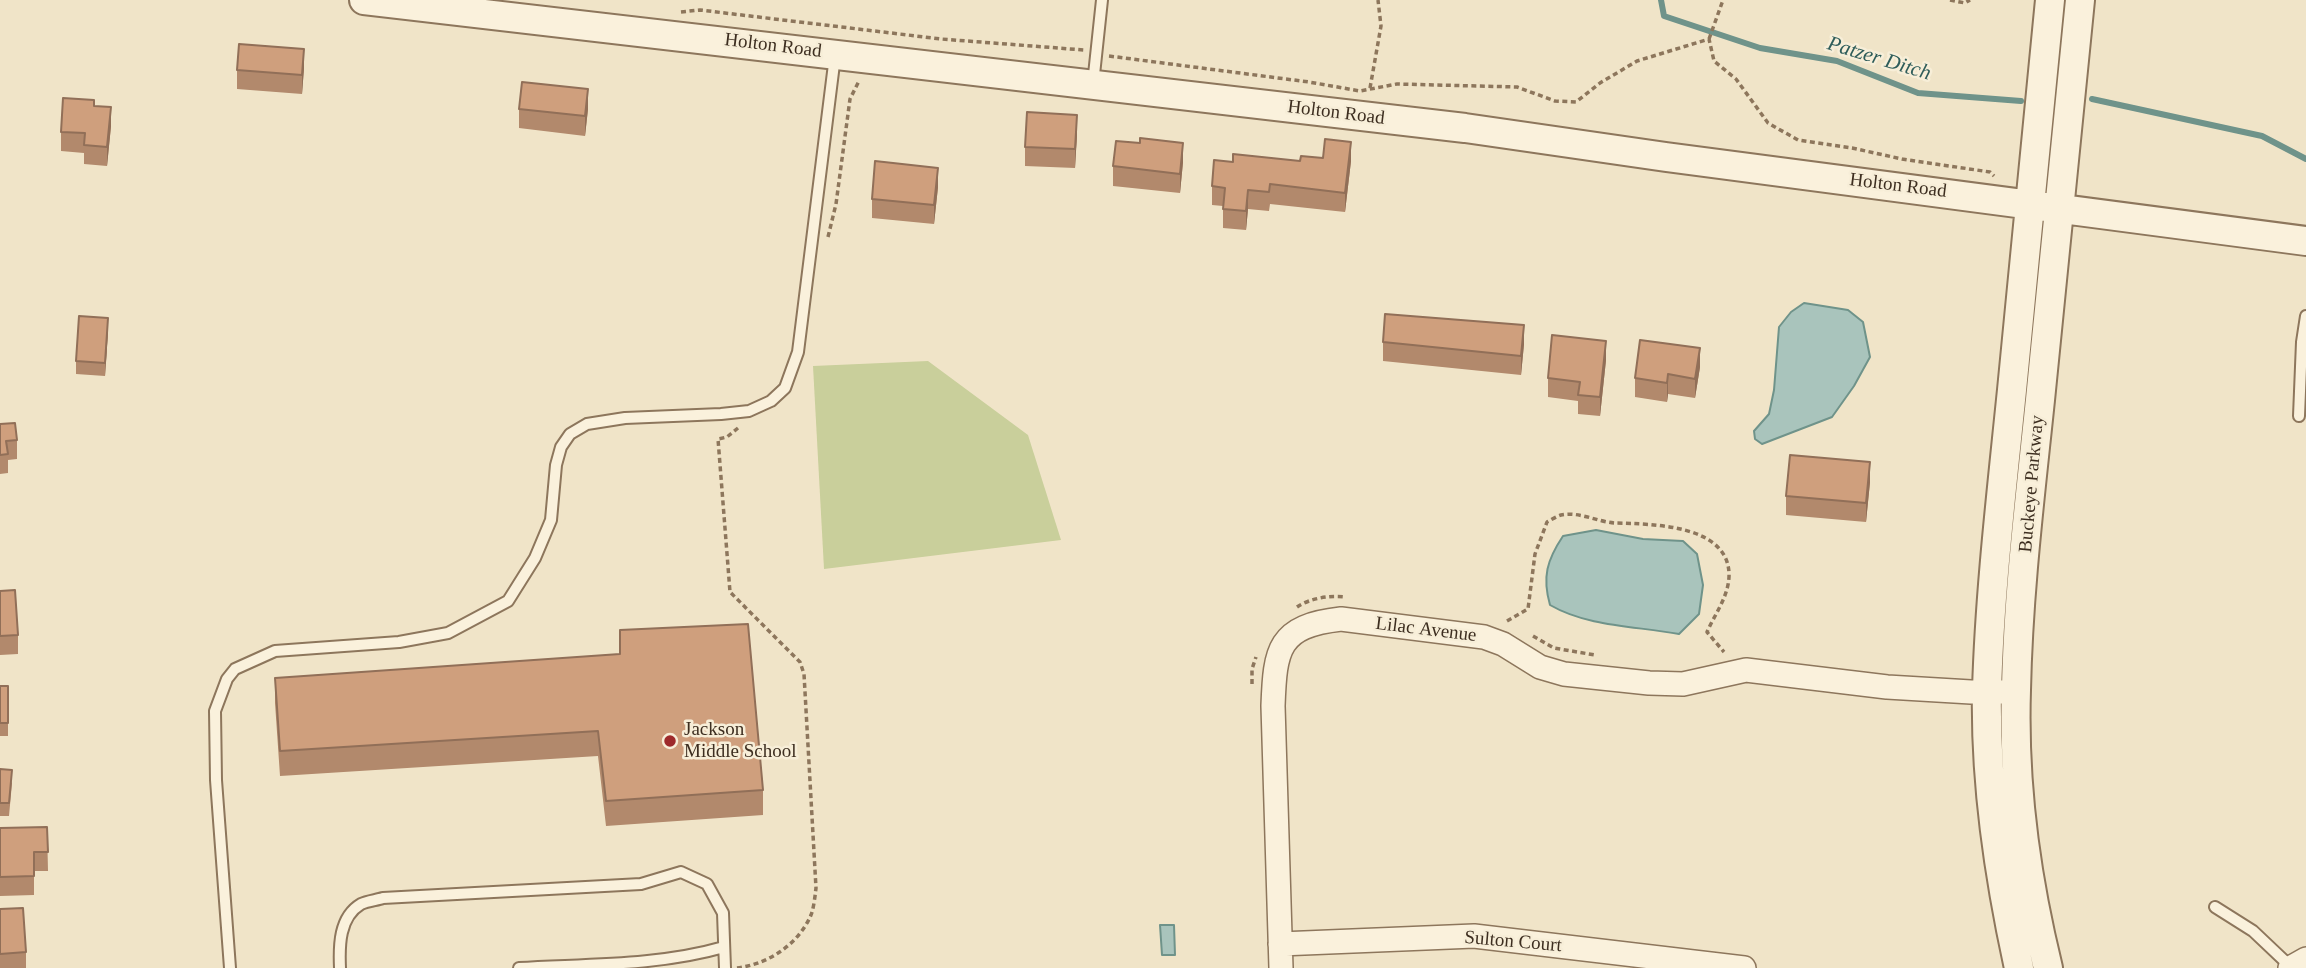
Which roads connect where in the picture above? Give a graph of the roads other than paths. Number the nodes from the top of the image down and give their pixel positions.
1 (364, 0) edge
2 (1102, 0) edge
3 (2050, 0) edge
4 (2080, 0) edge
5 (835, 54) junction
6 (1093, 84) junction
7 (2023, 203) junction
8 (2060, 207) junction
9 (2306, 240) edge
10 (2306, 316) edge
11 (2299, 415) dead end
12 (2016, 692) junction
13 (1987, 693) junction
14 (2215, 907) dead end
15 (1280, 944) junction
16 (724, 947) junction
17 (2306, 959) edge
18 (230, 968) edge
19 (340, 968) edge
20 (519, 968) edge
21 (725, 968) edge
22 (1281, 968) edge
23 (1744, 968) edge
24 (2019, 968) edge
25 (2048, 968) edge
26 (2290, 968) edge

1 - 5 street, Holton Road
2 - 6 lane
3 - 7 street, Buckeye Parkway
4 - 8 street, Buckeye Parkway
5 - 6 street, Holton Road
5 - 18 lane
6 - 7 street, Holton Road
7 - 8 street, Holton Road
7 - 13 street, Buckeye Parkway
8 - 9 street, Holton Road
8 - 12 street, Buckeye Parkway
10 - 11 lane
12 - 13 street, Lilac Avenue
12 - 25 street, Buckeye Parkway
13 - 15 street, Lilac Avenue
13 - 24 street, Buckeye Parkway
14 - 26 lane
15 - 22 street, Lilac Avenue
15 - 23 street, Sulton Court
16 - 19 lane
16 - 20 lane
16 - 21 lane
17 - 26 street

